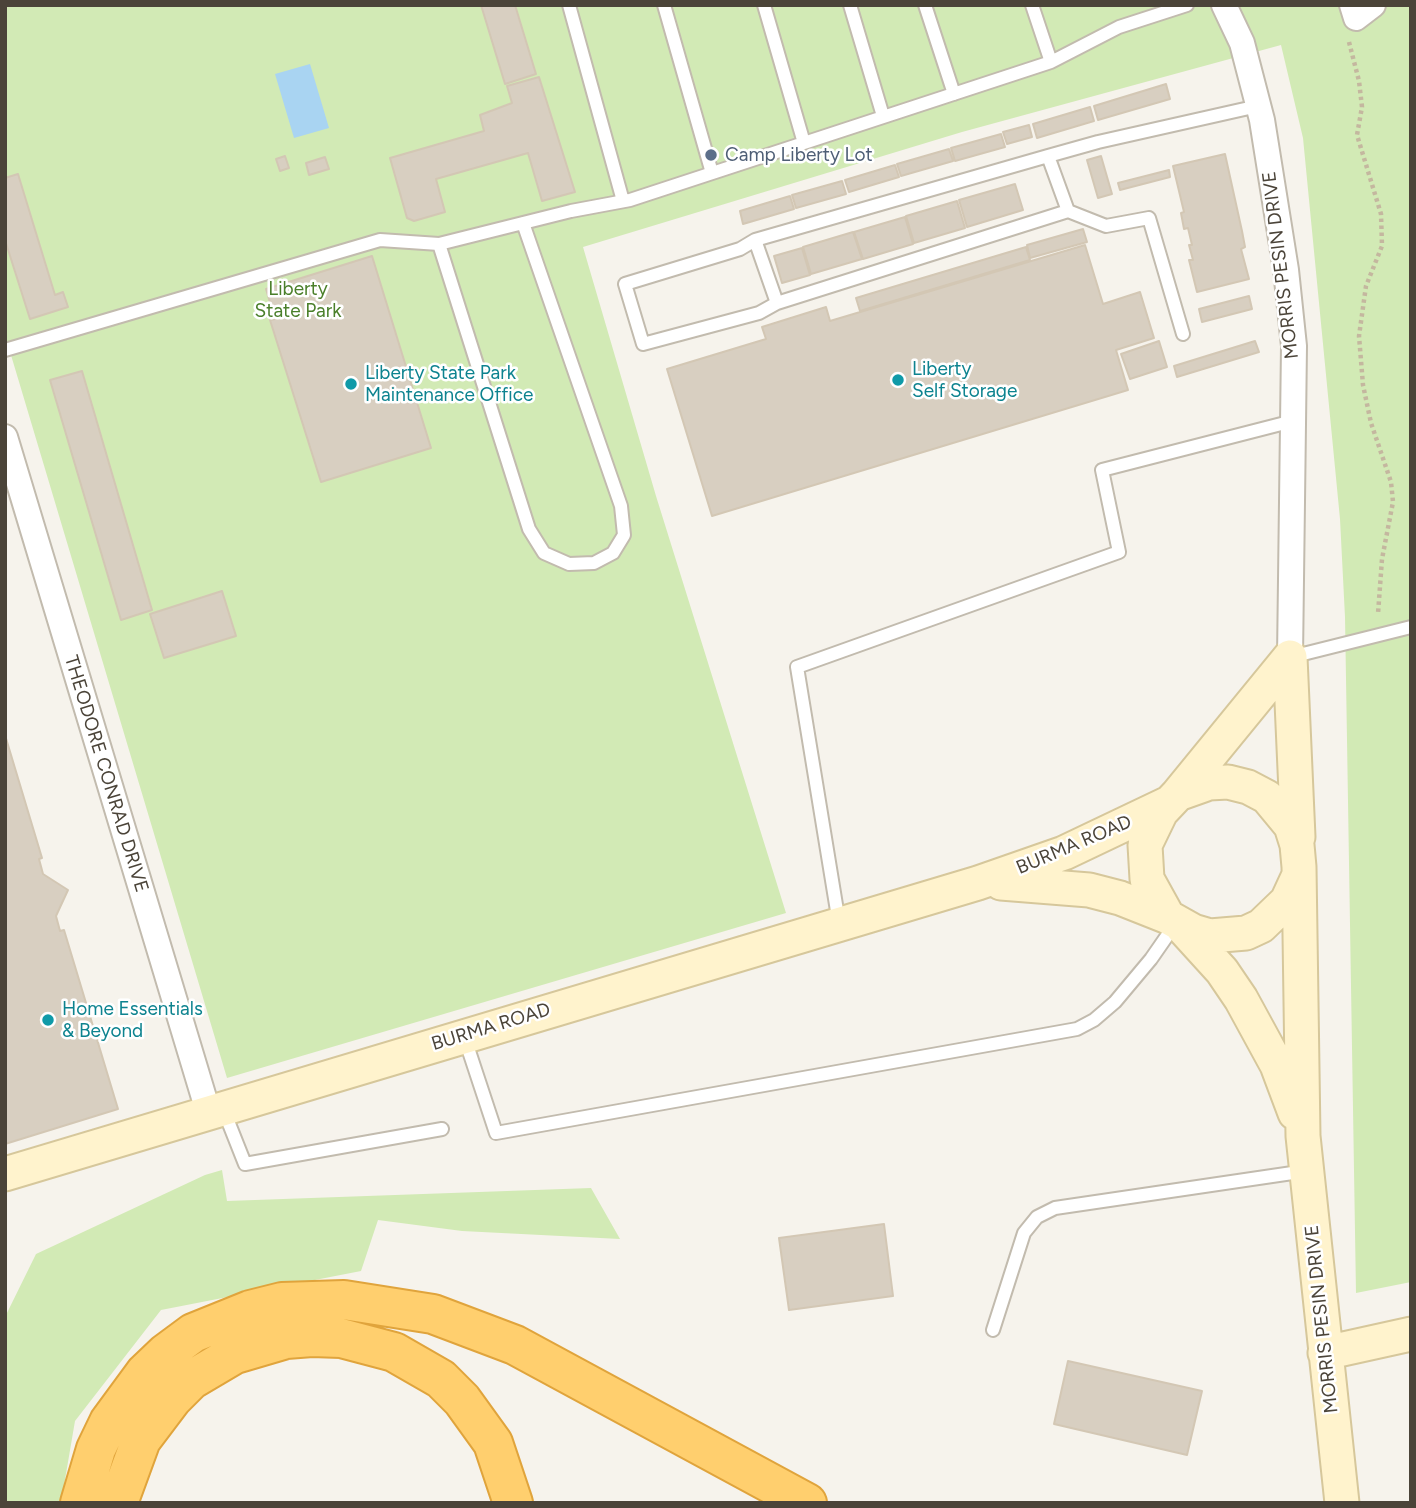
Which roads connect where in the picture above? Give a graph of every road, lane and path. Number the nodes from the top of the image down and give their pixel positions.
1 (569, 5) edge
2 (664, 5) edge
3 (764, 5) edge
4 (850, 5) edge
5 (925, 5) edge
6 (1032, 5) edge
7 (1187, 5) edge
8 (1224, 5) edge
9 (1360, 10) edge
10 (1051, 62) junction
11 (954, 94) junction
12 (1258, 106) junction
13 (883, 116) junction
14 (804, 143) junction
15 (1048, 156) junction
16 (712, 173) junction
17 (623, 201) junction
18 (1069, 211) junction
19 (523, 223) junction
20 (755, 240) junction
21 (439, 244) junction
22 (777, 303) junction
23 (1183, 334) dead end
24 (5, 350) edge
25 (1293, 421) junction
26 (5, 437) edge
27 (1378, 614) dead end
28 (1411, 627) edge
29 (1290, 657) junction
30 (1173, 799) junction
31 (1299, 871) junction
32 (978, 883) junction
33 (1175, 922) junction
34 (839, 924) junction
35 (464, 1035) junction
36 (215, 1109) junction
37 (442, 1129) dead end
38 (1303, 1136) junction
39 (1307, 1171) junction
40 (5, 1174) edge
41 (993, 1329) dead end
42 (1408, 1334) edge
43 (1325, 1353) junction
44 (80, 1503) edge
45 (118, 1503) edge
46 (513, 1503) edge
47 (807, 1503) edge
48 (1342, 1503) edge

1 - 17 lane
2 - 16 lane
3 - 14 lane
4 - 13 lane
5 - 11 lane
6 - 10 lane
7 - 10 lane
8 - 12 street, MORRIS PESIN DRIVE
9 - 27 path
10 - 11 lane
11 - 13 lane
12 - 15 lane
12 - 25 street, MORRIS PESIN DRIVE
13 - 14 lane
14 - 16 lane
15 - 18 lane
15 - 20 lane
16 - 17 lane
17 - 19 lane
18 - 22 lane
18 - 23 lane
19 - 21 lane
19 - 21 lane
20 - 22 lane
20 - 22 lane
21 - 24 lane
25 - 29 street, MORRIS PESIN DRIVE
25 - 34 lane
26 - 36 street, THEODORE CONRAD DRIVE
28 - 29 lane
29 - 30 street
29 - 31 street, MORRIS PESIN DRIVE
30 - 31 street
30 - 32 street, BURMA ROAD
30 - 33 street
31 - 33 street
31 - 38 street, MORRIS PESIN DRIVE
32 - 33 street, BURMA ROAD
32 - 34 street, BURMA ROAD
33 - 35 lane
33 - 38 street, MORRIS PESIN DRIVE
34 - 35 street, BURMA ROAD
35 - 36 street, BURMA ROAD
36 - 37 lane
36 - 40 street, BURMA ROAD
38 - 39 street, MORRIS PESIN DRIVE
39 - 41 lane
39 - 43 street, MORRIS PESIN DRIVE
42 - 43 street
43 - 48 street, MORRIS PESIN DRIVE
44 - 47 highway
45 - 46 highway

